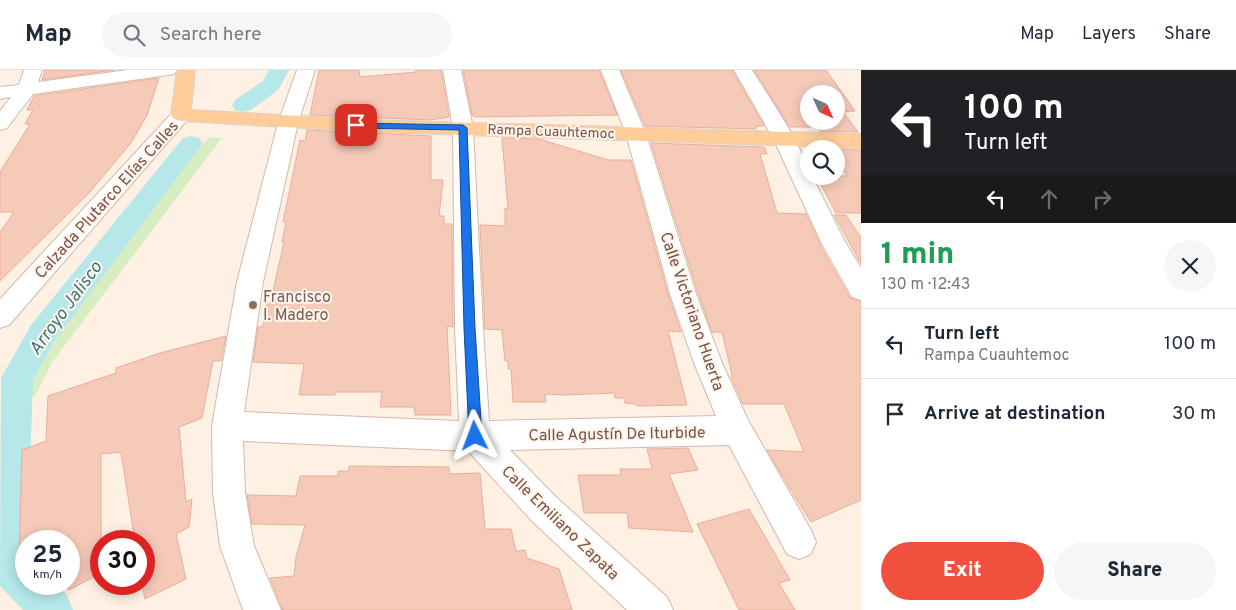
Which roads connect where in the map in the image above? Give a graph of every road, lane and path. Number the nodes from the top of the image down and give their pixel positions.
1 (33, 70) edge
2 (168, 70) edge
3 (186, 70) edge
4 (306, 70) edge
5 (452, 70) edge
6 (610, 70) edge
7 (743, 70) edge
8 (26, 91) junction
9 (0, 93) edge
10 (181, 115) junction
11 (288, 122) junction
12 (0, 124) edge
13 (463, 128) junction
14 (636, 134) junction
15 (783, 138) junction
16 (861, 141) edge
17 (861, 290) edge
18 (0, 318) edge
19 (227, 426) junction
20 (737, 430) junction
21 (475, 436) junction
22 (799, 542) dead end
23 (262, 610) edge
24 (654, 610) edge

1 - 8 street
2 - 8 street
3 - 10 main road, Calzada Plutarco Elías Calles
4 - 11 street
5 - 13 street
6 - 14 street, Calle Victoriano Huerta
7 - 15 street
8 - 9 street
8 - 12 street
10 - 11 main road, Rampa Cuauhtemoc
10 - 18 street, Calzada Plutarco Elías Calles
11 - 13 main road, Rampa Cuauhtemoc
11 - 19 street
13 - 14 main road, Rampa Cuauhtemoc
13 - 21 street
14 - 15 main road, Rampa Cuauhtemoc
14 - 20 street, Calle Victoriano Huerta
15 - 16 main road, Rampa Cuauhtemoc
15 - 17 street
19 - 21 street, Calle Agustín De Iturbide
19 - 23 street
20 - 21 street, Calle Agustín De Iturbide
20 - 22 street, Calle Victoriano Huerta
21 - 24 street, Calle Emiliano Zapata

